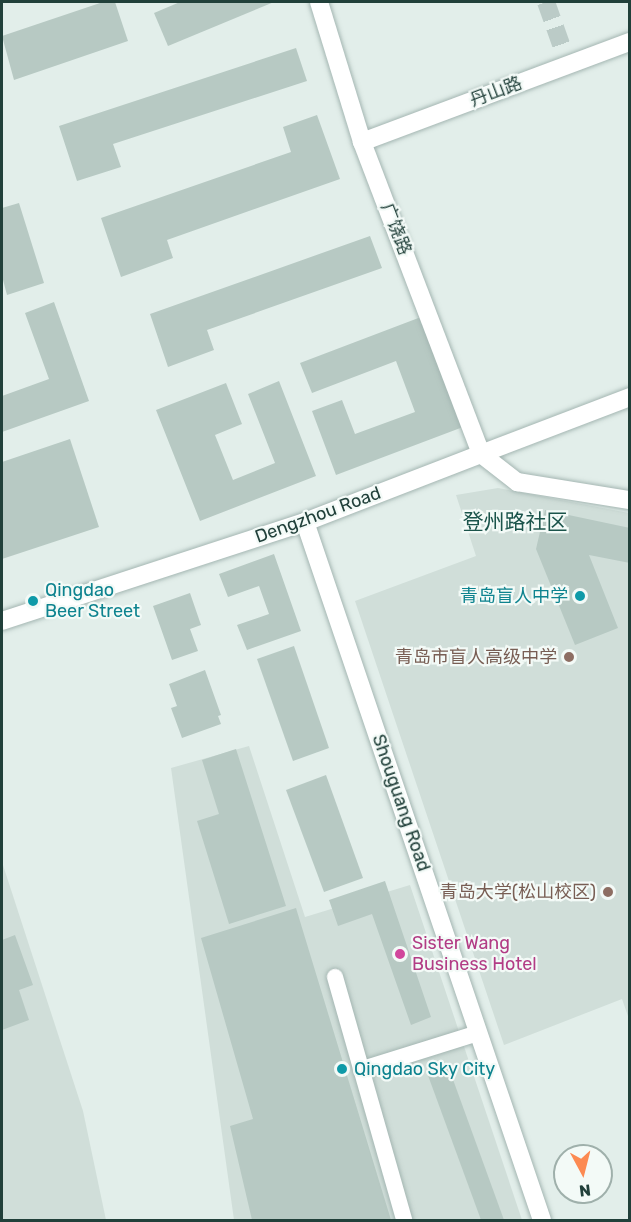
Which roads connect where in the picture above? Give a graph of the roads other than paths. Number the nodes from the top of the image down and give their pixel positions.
1 (319, 2) edge
2 (630, 42) edge
3 (362, 142) junction
4 (630, 397) edge
5 (481, 454) junction
6 (630, 500) edge
7 (305, 522) junction
8 (2, 621) edge
9 (335, 977) dead end
10 (478, 1033) junction
11 (363, 1069) junction
12 (404, 1221) edge
13 (542, 1221) edge

1 - 3 street, 广饶路
2 - 3 street, 丹山路
3 - 5 street, 广饶路
4 - 5 street, Dengzhou Road
5 - 6 street
5 - 7 street, Dengzhou Road
7 - 8 street, Dengzhou Road
7 - 10 street, Shouguang Road
9 - 11 street
10 - 11 street
10 - 13 street, Shouguang Road
11 - 12 street

